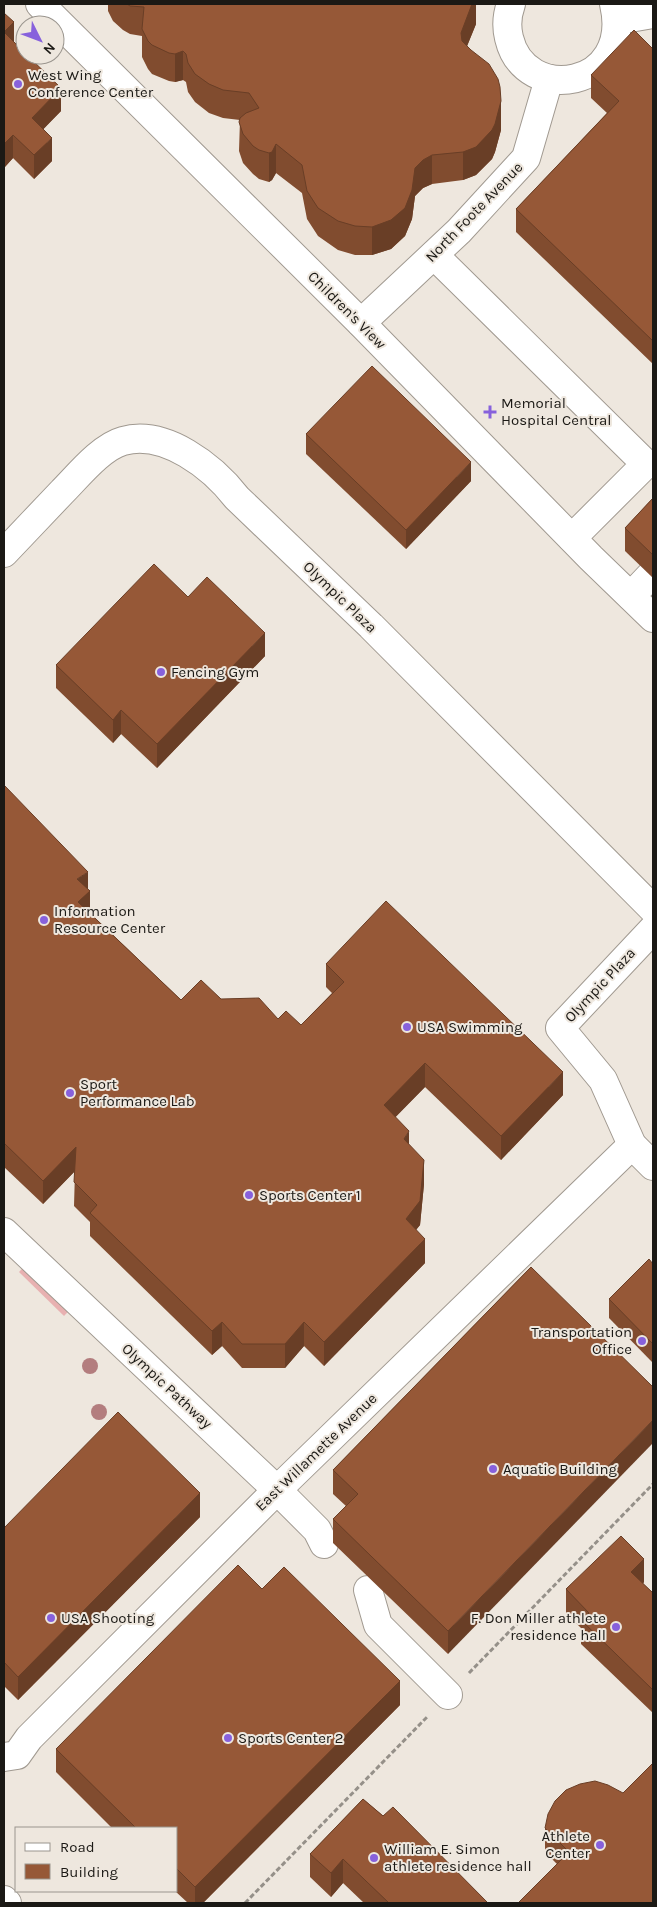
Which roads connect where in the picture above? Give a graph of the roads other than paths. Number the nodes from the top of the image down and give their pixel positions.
1 (40, 4) edge
2 (511, 4) edge
3 (616, 12) edge
4 (653, 14) edge
5 (549, 79) junction
6 (434, 255) junction
7 (360, 322) junction
8 (650, 460) edge
9 (572, 538) junction
10 (4, 553) edge
11 (650, 576) edge
12 (631, 596) junction
13 (653, 618) edge
14 (653, 909) edge
15 (653, 929) edge
16 (632, 1145) junction
17 (653, 1166) edge
18 (4, 1232) edge
19 (277, 1490) junction
20 (324, 1544) dead end
21 (368, 1590) dead end
22 (448, 1695) dead end
23 (4, 1757) edge
24 (4, 1900) edge
25 (7, 1903) edge

1 - 7 street, Children's View
2 - 5 street
3 - 4 street
3 - 5 street
5 - 6 street, North Foote Avenue
6 - 7 street, North Foote Avenue
6 - 8 street
7 - 9 street, Children's View
8 - 9 street
9 - 12 street, Children's View
10 - 14 street, Olympic Plaza
11 - 12 street
12 - 13 street, Children's View
15 - 16 street, Olympic Plaza
16 - 17 street, Olympic Plaza
16 - 19 street, East Willamette Avenue
18 - 19 street, Olympic Pathway
19 - 20 street, Olympic Pathway
19 - 23 street, East Willamette Avenue
21 - 22 street
24 - 25 street

